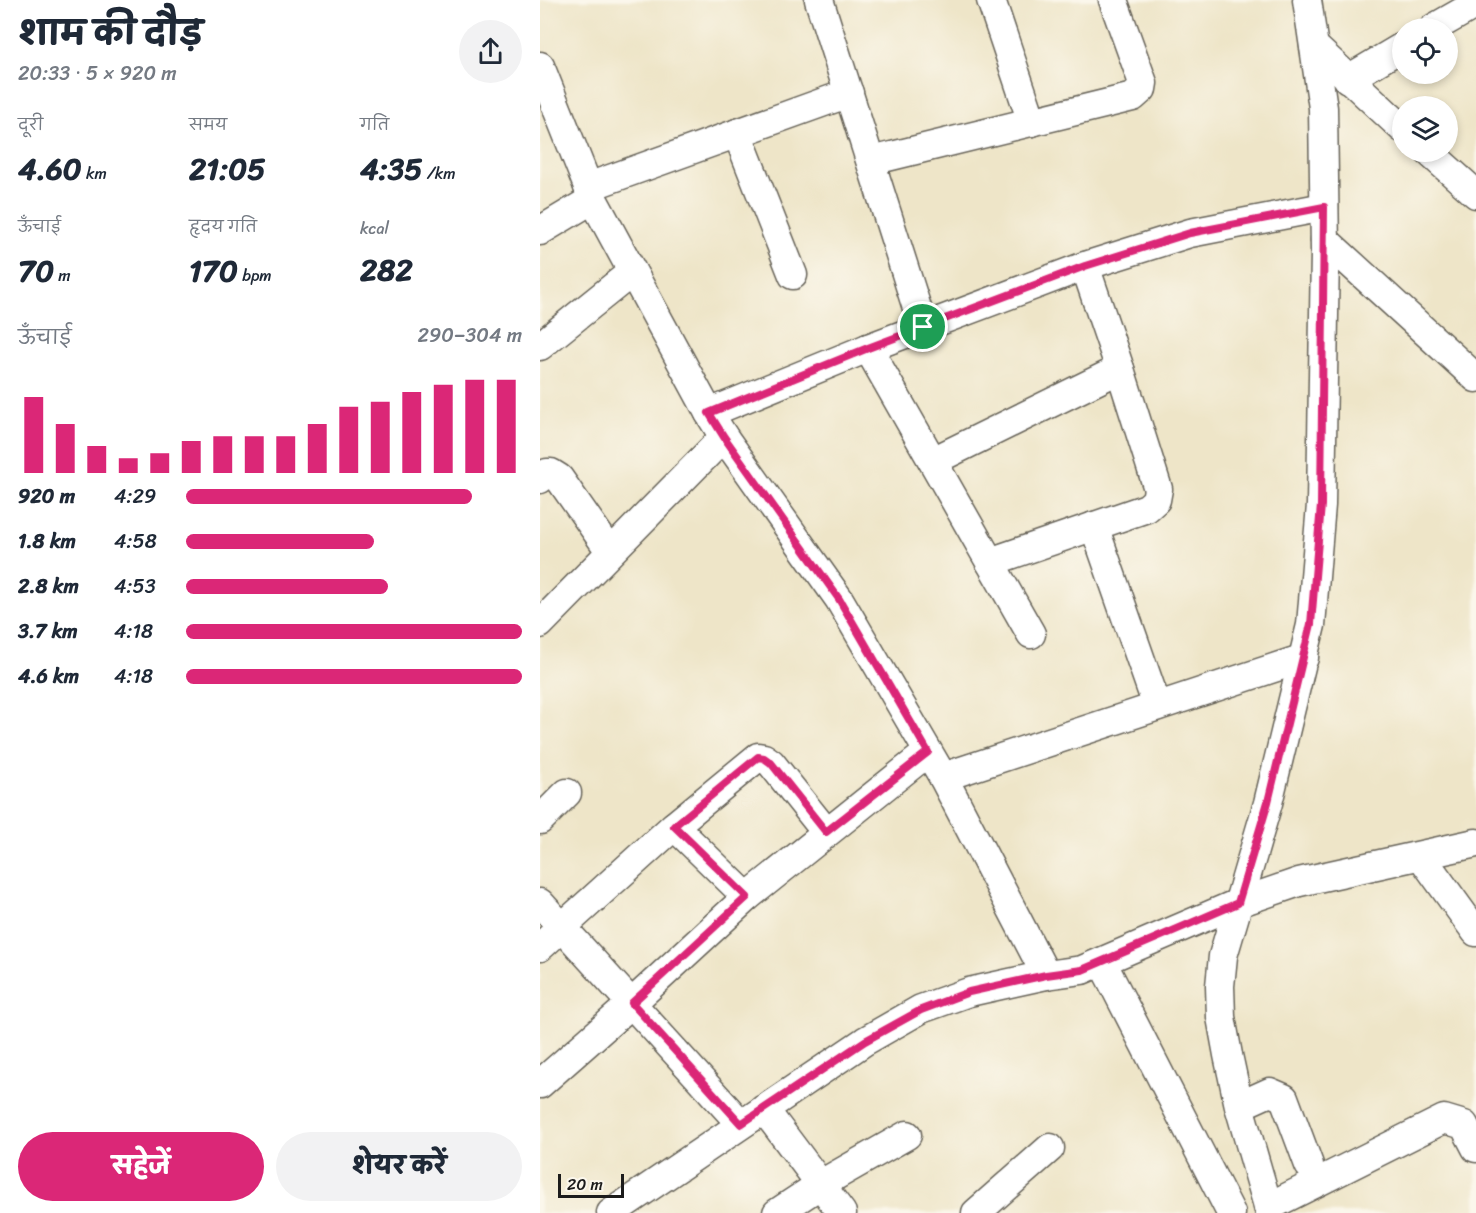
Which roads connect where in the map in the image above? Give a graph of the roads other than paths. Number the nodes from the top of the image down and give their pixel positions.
1 (819, 0) edge
2 (991, 0) edge
3 (1113, 0) edge
4 (1307, 0) edge
5 (1476, 4) edge
6 (1452, 18) edge
7 (1314, 46) junction
8 (1392, 53) edge
9 (540, 66) edge
10 (1348, 79) junction
11 (849, 93) junction
12 (1392, 119) edge
13 (1032, 122) junction
14 (737, 133) junction
15 (871, 161) junction
16 (1440, 162) edge
17 (590, 193) junction
18 (1476, 194) edge
19 (1324, 207) junction
20 (540, 231) edge
21 (1325, 240) junction
22 (1085, 266) junction
23 (632, 272) junction
24 (793, 275) dead end
25 (923, 327) junction
26 (540, 346) edge
27 (868, 348) junction
28 (1120, 369) junction
29 (1476, 378) edge
30 (709, 413) junction
31 (724, 437) junction
32 (933, 461) junction
33 (540, 479) edge
34 (1094, 526) junction
35 (610, 551) junction
36 (990, 562) junction
37 (540, 624) edge
38 (1031, 634) dead end
39 (1304, 658) junction
40 (1157, 706) junction
41 (928, 752) junction
42 (943, 777) junction
43 (567, 793) dead end
44 (540, 819) edge
45 (674, 826) junction
46 (826, 832) junction
47 (1476, 843) edge
48 (1421, 856) junction
49 (747, 897) junction
50 (540, 903) edge
51 (1238, 903) junction
52 (562, 928) junction
53 (1476, 932) edge
54 (540, 947) edge
55 (1102, 962) junction
56 (1046, 975) junction
57 (632, 1003) junction
58 (540, 1084) edge
59 (1239, 1106) junction
60 (752, 1116) junction
61 (907, 1135) dead end
62 (1050, 1148) dead end
63 (1476, 1148) edge
64 (1308, 1165) dead end
65 (821, 1184) junction
66 (1269, 1210) edge
67 (983, 1211) edge
68 (611, 1213) edge
69 (777, 1213) edge
70 (842, 1213) edge
71 (1231, 1213) edge

1 - 11 street
2 - 13 street
3 - 13 street
4 - 7 street
5 - 6 street
7 - 10 street
7 - 19 street
8 - 10 street
9 - 17 street
10 - 12 street
11 - 14 street
11 - 15 street
13 - 15 street
14 - 17 street
14 - 24 street
15 - 25 street
16 - 18 street
17 - 20 street
17 - 23 street
19 - 21 street
19 - 22 street
21 - 29 street
21 - 39 street
22 - 25 street
22 - 28 street
23 - 26 street
23 - 30 street
25 - 27 street
27 - 30 street
27 - 32 street
28 - 32 street
28 - 34 street
30 - 31 street
31 - 35 street
31 - 41 street
32 - 36 street
33 - 35 street
34 - 36 street
34 - 40 street
35 - 37 street
36 - 38 street
39 - 40 street
39 - 51 street
40 - 42 street
41 - 42 street
41 - 46 street
42 - 56 street
43 - 44 street
45 - 46 street
45 - 49 street
45 - 52 street
46 - 49 street
47 - 48 street
48 - 51 street
48 - 53 street
49 - 57 street
50 - 52 street
51 - 55 street
51 - 59 street
52 - 54 street
52 - 57 street
55 - 56 street
55 - 71 street
56 - 60 street
57 - 58 street
57 - 60 street
59 - 64 street
59 - 66 street
60 - 65 street
60 - 68 street
61 - 65 street
62 - 67 street
63 - 66 street
65 - 69 street
65 - 70 street

